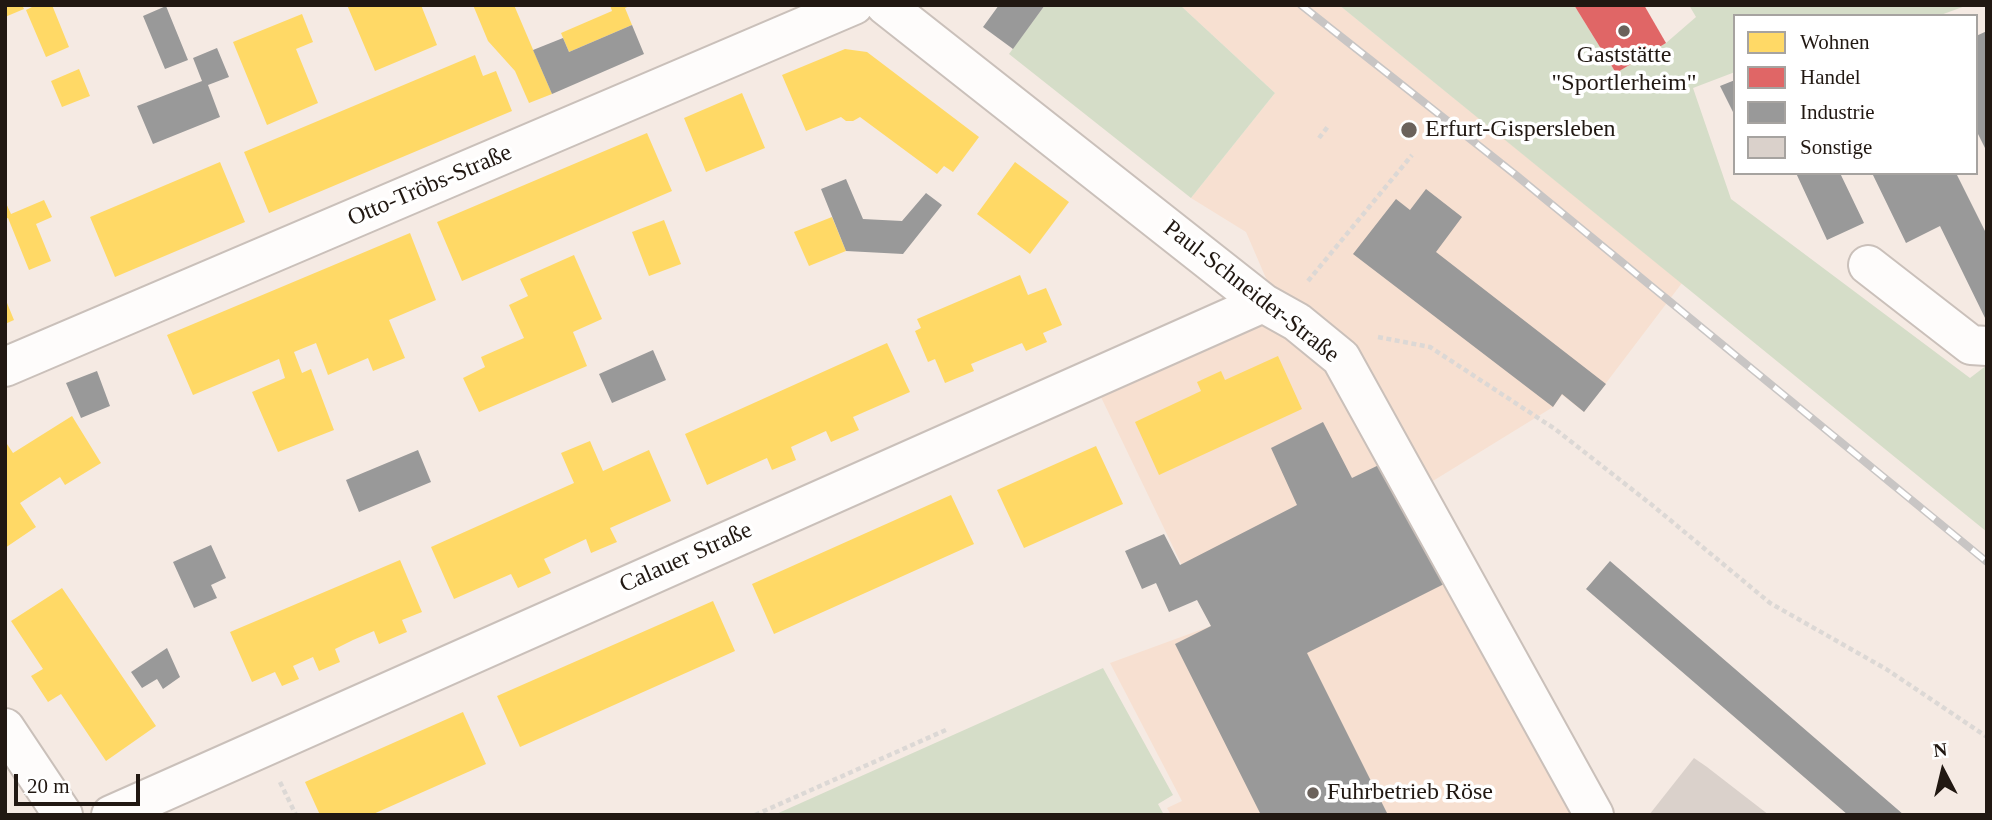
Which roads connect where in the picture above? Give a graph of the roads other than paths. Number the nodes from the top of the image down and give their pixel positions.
1 (854, 5) edge
2 (886, 5) edge
3 (1868, 265) dead end
4 (1272, 308) junction
5 (1987, 346) edge
6 (5, 367) edge
7 (5, 727) edge
8 (63, 815) edge
9 (111, 815) edge
10 (1594, 815) edge

1 - 6 street, Otto-Tröbs-Straße
2 - 4 street, Paul-Schneider-Straße
3 - 5 street
4 - 9 street, Calauer Straße
4 - 10 street, Paul-Schneider-Straße
7 - 8 street

